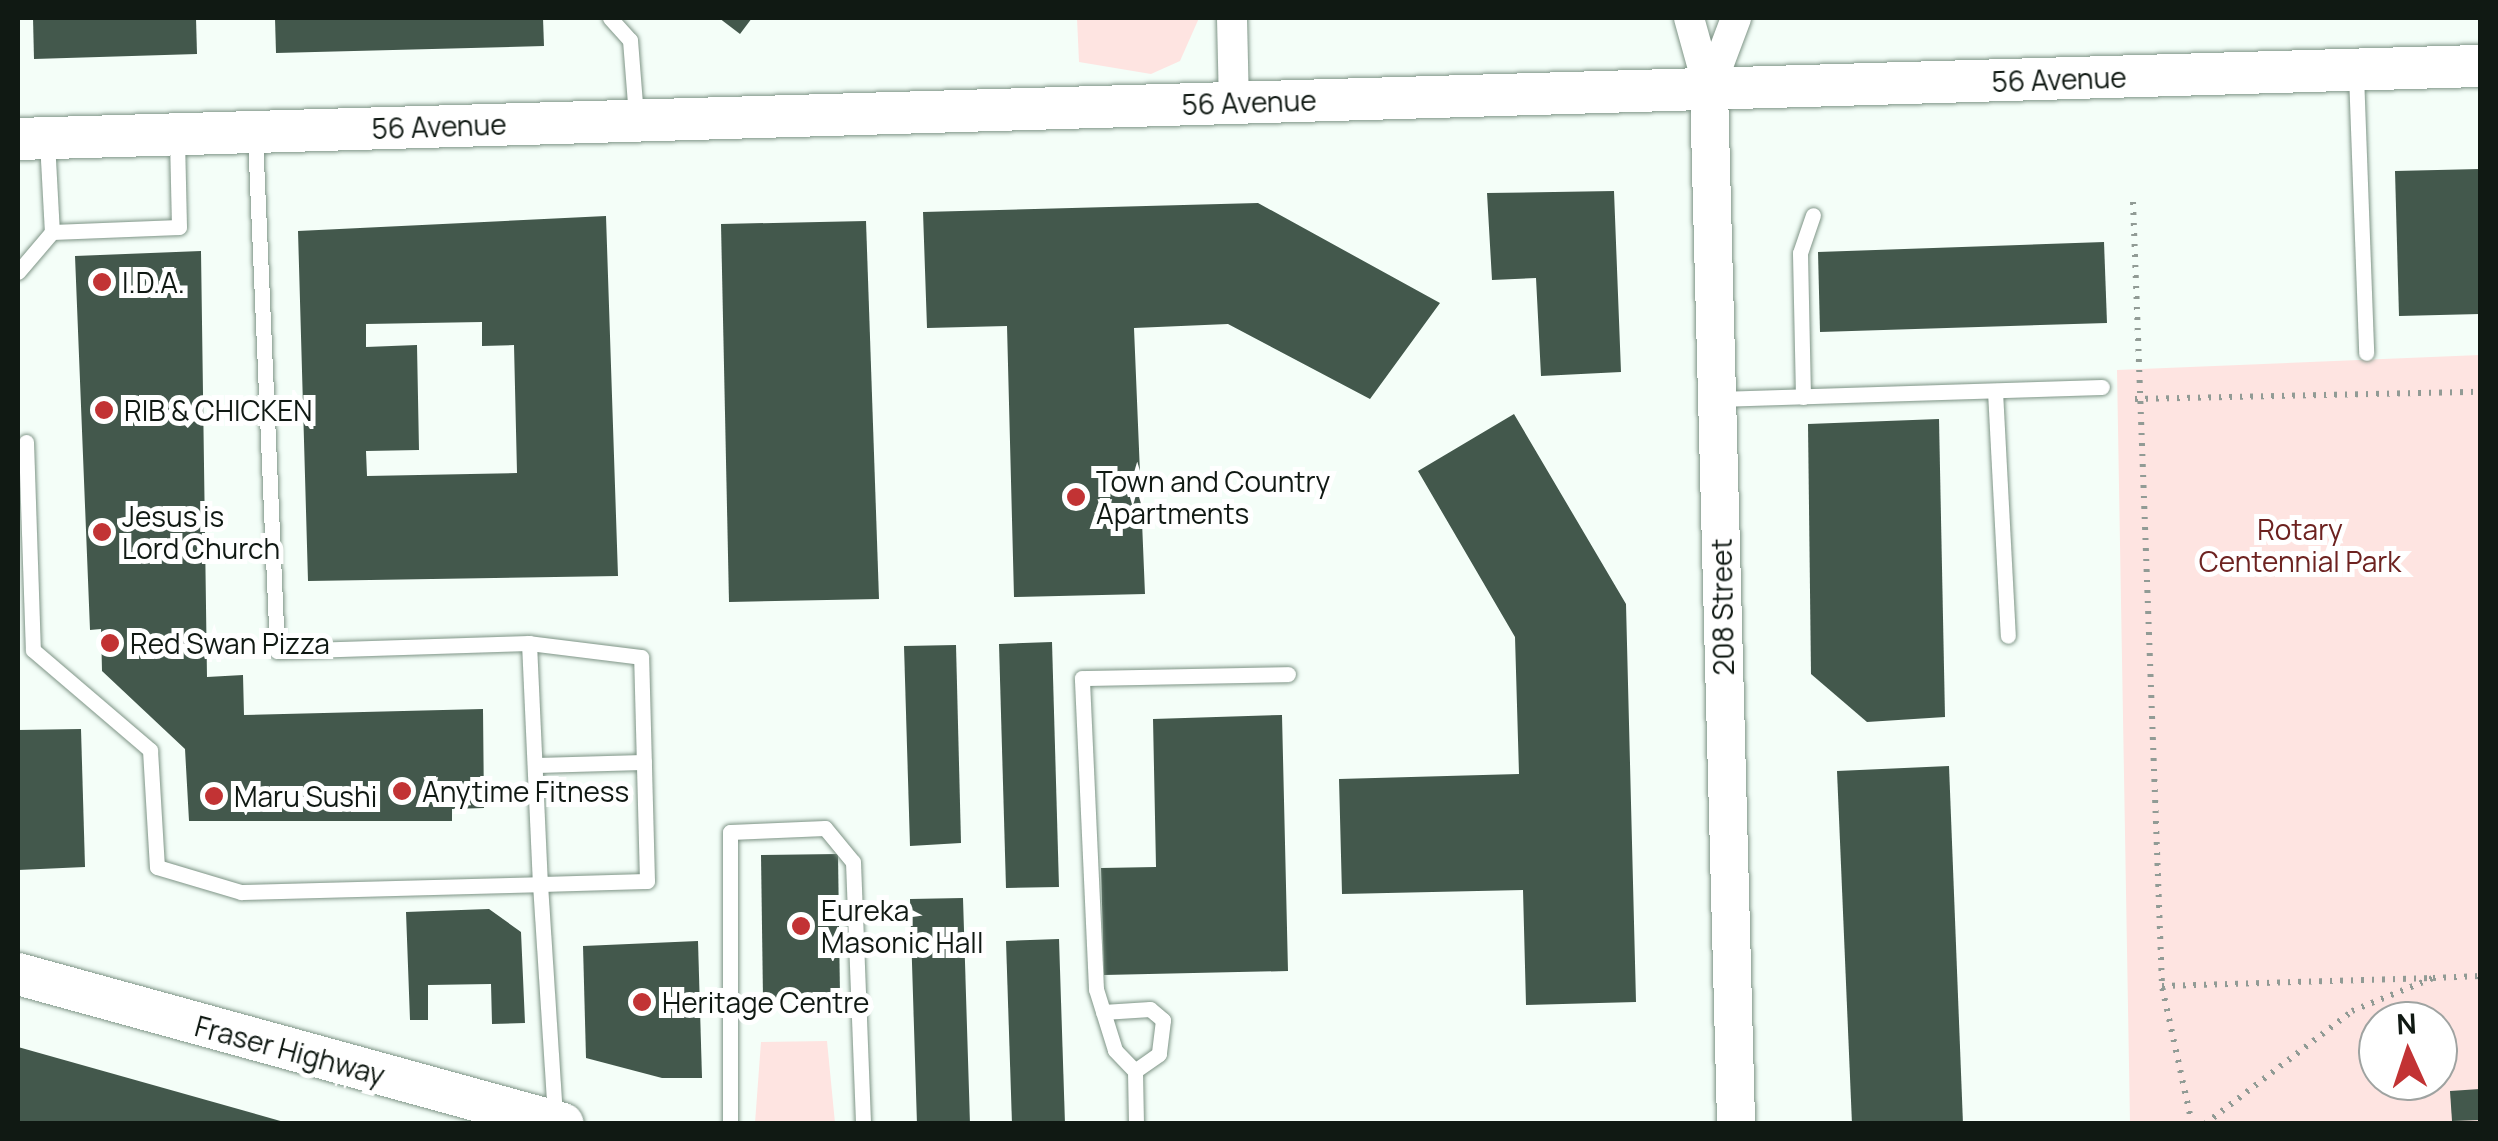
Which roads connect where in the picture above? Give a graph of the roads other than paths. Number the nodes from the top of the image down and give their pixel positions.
1 (610, 18) edge
2 (1232, 18) edge
3 (1689, 18) edge
4 (1736, 18) edge
5 (2480, 66) edge
6 (2356, 70) junction
7 (1709, 90) junction
8 (1234, 102) junction
9 (636, 120) junction
10 (255, 132) junction
11 (176, 134) junction
12 (32, 138) edge
13 (1813, 214) dead end
14 (52, 232) junction
15 (18, 272) edge
16 (2366, 353) dead end
17 (2102, 388) dead end
18 (1994, 391) junction
19 (1803, 396) junction
20 (1717, 399) junction
21 (26, 442) dead end
22 (24, 555) edge
23 (2008, 636) dead end
24 (530, 643) junction
25 (1288, 674) dead end
26 (644, 762) junction
27 (535, 765) junction
28 (540, 884) junction
29 (18, 974) edge
30 (1104, 1012) junction
31 (1135, 1071) junction
32 (559, 1122) edge
33 (730, 1124) edge
34 (863, 1124) edge
35 (1136, 1124) edge
36 (1736, 1124) edge

1 - 9 lane
2 - 8 street
3 - 7 street, 208 Street
4 - 7 street, 208 Street
5 - 6 main road, 56 Avenue
6 - 7 main road, 56 Avenue
6 - 16 lane
7 - 8 main road, 56 Avenue
7 - 20 street, 208 Street
8 - 9 main road, 56 Avenue
9 - 10 main road, 56 Avenue
10 - 11 main road, 56 Avenue
10 - 24 lane
11 - 12 main road, 56 Avenue
11 - 14 lane
12 - 14 lane
13 - 19 lane
14 - 15 lane
17 - 18 lane
18 - 19 lane
18 - 23 lane
19 - 20 lane
20 - 36 street, 208 Street
21 - 22 lane
22 - 28 lane
24 - 26 lane
24 - 27 lane
25 - 30 lane
26 - 27 lane
26 - 28 lane
27 - 28 lane
28 - 32 lane
29 - 32 main road, Fraser Highway
30 - 31 lane
30 - 31 lane
31 - 35 lane
33 - 34 lane

